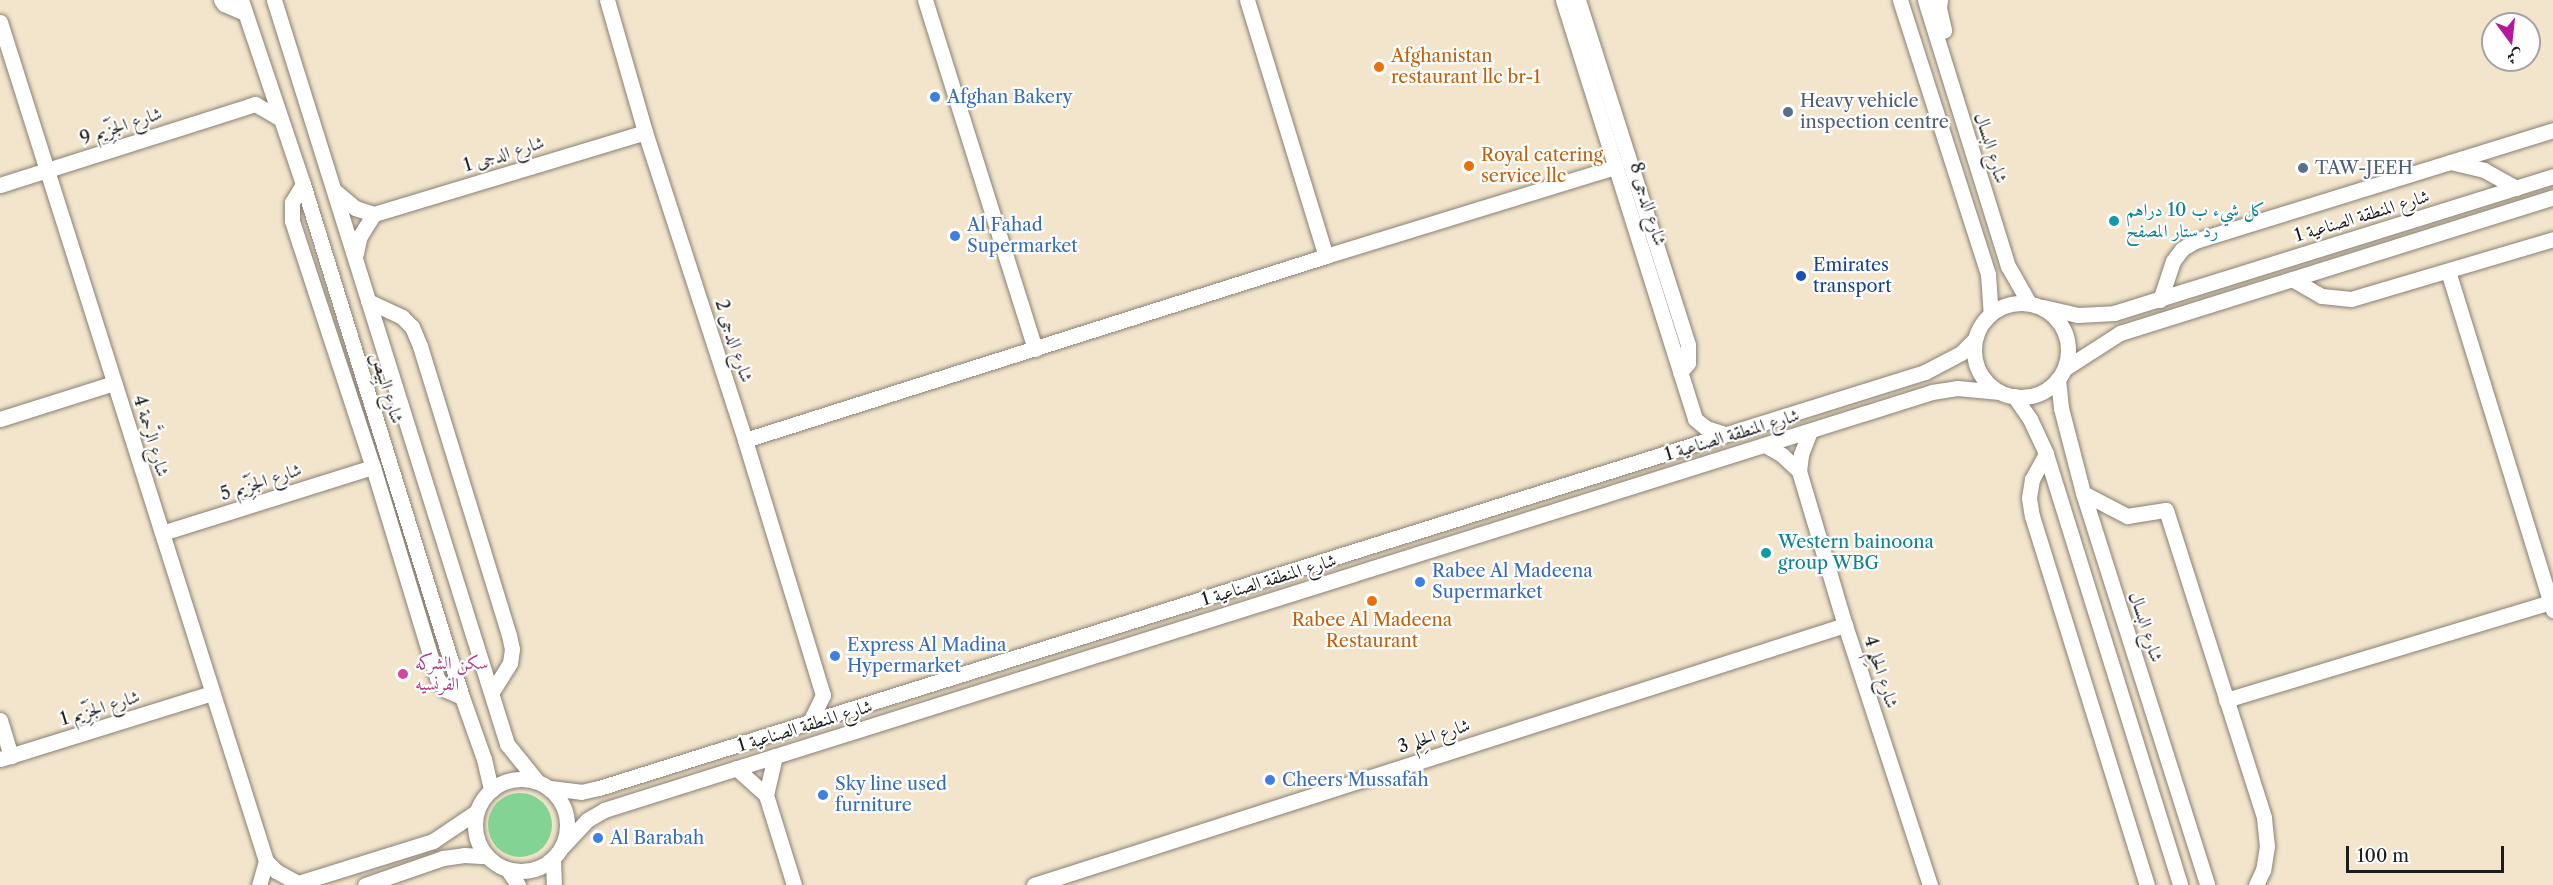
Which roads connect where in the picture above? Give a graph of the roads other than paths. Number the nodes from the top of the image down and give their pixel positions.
1 (221, 0) edge
2 (274, 0) edge
3 (607, 0) edge
4 (925, 0) edge
5 (1247, 0) edge
6 (1563, 0) edge
7 (1578, 0) edge
8 (1900, 0) edge
9 (1925, 0) edge
10 (1940, 0) edge
11 (243, 6) edge
12 (0, 22) edge
13 (1946, 65) junction
14 (265, 75) junction
15 (255, 104) junction
16 (279, 118) junction
17 (2553, 130) edge
18 (645, 132) junction
19 (2448, 162) junction
20 (1616, 167) junction
21 (47, 170) junction
22 (2553, 176) edge
23 (0, 184) edge
24 (303, 184) junction
25 (333, 188) junction
26 (2516, 188) junction
27 (2553, 197) edge
28 (374, 214) junction
29 (2553, 239) edge
30 (1326, 256) junction
31 (355, 261) junction
32 (2448, 271) junction
33 (2292, 279) junction
34 (2160, 300) junction
35 (369, 301) junction
36 (2036, 305) junction
37 (1991, 313) junction
38 (1975, 339) junction
39 (1035, 349) junction
40 (1680, 372) junction
41 (2061, 374) junction
42 (114, 383) junction
43 (2007, 394) junction
44 (0, 419) edge
45 (1695, 419) junction
46 (1810, 431) junction
47 (1727, 434) junction
48 (745, 440) junction
49 (1765, 445) junction
50 (1679, 450) junction
51 (2046, 454) junction
52 (372, 467) junction
53 (1799, 471) junction
54 (2083, 494) junction
55 (162, 533) junction
56 (2552, 606) edge
57 (1845, 625) junction
58 (492, 692) junction
59 (212, 693) junction
60 (823, 695) junction
61 (462, 697) junction
62 (2226, 700) junction
63 (858, 707) junction
64 (0, 720) edge
65 (810, 722) junction
66 (775, 756) junction
67 (6, 758) edge
68 (736, 768) junction
69 (536, 780) junction
70 (550, 788) junction
71 (490, 790) junction
72 (766, 795) junction
73 (476, 812) junction
74 (563, 846) junction
75 (486, 856) junction
76 (553, 859) junction
77 (266, 861) junction
78 (508, 870) junction
79 (295, 884) edge
80 (259, 885) edge
81 (365, 885) edge
82 (518, 885) edge
83 (554, 885) edge
84 (794, 885) edge
85 (1034, 885) edge
86 (1930, 885) edge
87 (2147, 885) edge
88 (2180, 885) edge
89 (2207, 885) edge
90 (2256, 885) edge

1 - 11 street
2 - 25 street, شارع البِيص
3 - 18 street, شارع الدجى 2
4 - 39 street
5 - 30 street
6 - 20 street, شارع الدجى 8
7 - 40 street
8 - 37 street
9 - 13 street, شارع البسال
10 - 13 street
11 - 14 street, شارع البِيص
12 - 21 street, شارع الرَّحمة 4
13 - 36 street, شارع البسال
14 - 15 street
14 - 16 street, شارع البِيص
15 - 16 street
15 - 21 street, شارع الجَزِّيم 9
16 - 24 street, شارع البِيص
17 - 19 street
18 - 28 street, شارع الدجى 1
18 - 48 street, شارع الدجى 2
19 - 26 street
19 - 34 street
20 - 30 street
20 - 40 street, شارع الدجى 8
21 - 23 street, شارع الجَزِّيم 9
21 - 42 street, شارع الرَّحمة 4
22 - 26 street, شارع المنطقة الصناعية 1
24 - 52 street
24 - 61 street, شارع البِيص
25 - 28 street
25 - 31 street, شارع البِيص
26 - 34 street, شارع المنطقة الصناعية 1
27 - 33 street
28 - 31 street
29 - 32 street
30 - 39 street
31 - 35 street, شارع البِيص
32 - 33 street
32 - 56 street
33 - 41 street
34 - 36 street, شارع المنطقة الصناعية 1
35 - 58 street, شارع البِيص
35 - 58 street
36 - 37 street
36 - 41 street
37 - 38 street
38 - 43 street
38 - 47 street, شارع المنطقة الصناعية 1
39 - 48 street
40 - 45 street, شارع الدجى 8
41 - 43 street
41 - 54 street, شارع البسال
42 - 44 street
42 - 55 street, شارع الرَّحمة 4
43 - 46 street, شارع المنطقة الصناعية 1
43 - 51 street
45 - 47 street
45 - 50 street
46 - 49 street, شارع المنطقة الصناعية 1
46 - 53 street, شارع الحِلم 4
47 - 50 street, شارع المنطقة الصناعية 1
48 - 60 street, شارع الدجى 2
49 - 53 street
49 - 66 street, شارع المنطقة الصناعية 1
50 - 63 street, شارع المنطقة الصناعية 1
51 - 87 street
51 - 88 street
52 - 55 street, شارع الجَزِّيم 5
52 - 61 street
53 - 57 street, شارع الحِلم 4
54 - 62 street
54 - 89 street, شارع البسال
55 - 59 street, شارع الرَّحمة 4
56 - 62 street
57 - 85 street, شارع الحِلم 3
57 - 86 street, شارع الحِلم 4
58 - 69 street, شارع البِيص
59 - 67 street, شارع الجَزِّيم 1
59 - 77 street, شارع الرَّحمة 4
60 - 63 street
60 - 65 street
61 - 71 street, شارع البِيص
62 - 90 street
63 - 65 street, شارع المنطقة الصناعية 1
64 - 67 street
65 - 70 street, شارع المنطقة الصناعية 1
66 - 68 street, شارع المنطقة الصناعية 1
66 - 72 street
68 - 72 street
68 - 74 street, شارع المنطقة الصناعية 1
69 - 70 street
69 - 71 street
70 - 74 street
71 - 73 street
72 - 84 street
73 - 75 street
73 - 79 street
74 - 76 street
75 - 78 street
75 - 81 street
76 - 78 street
76 - 83 street
77 - 79 street
77 - 80 street
78 - 82 street

